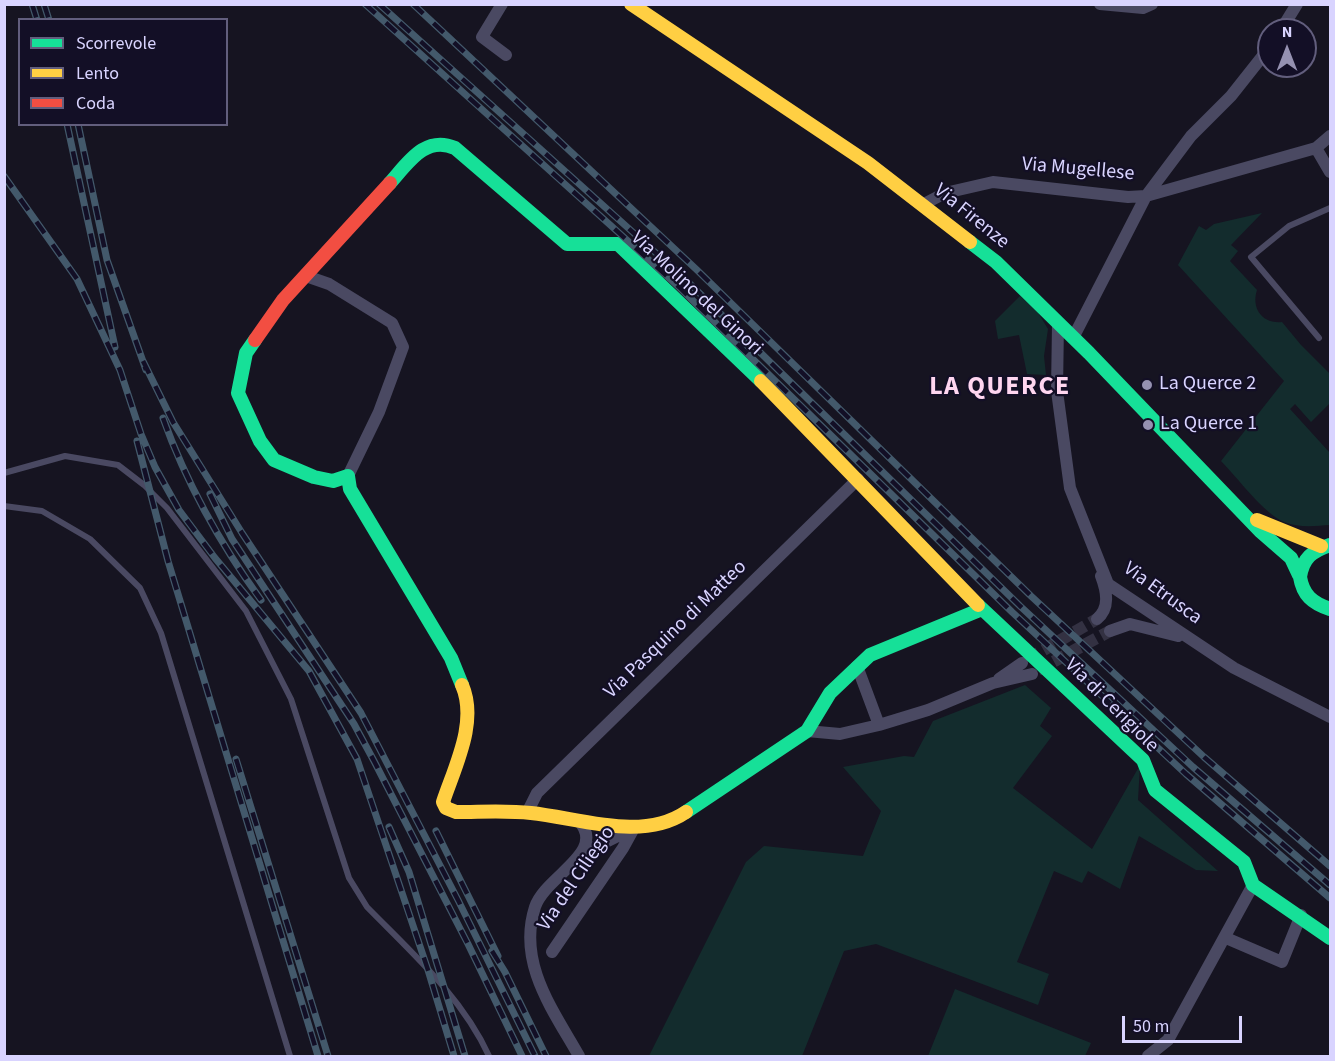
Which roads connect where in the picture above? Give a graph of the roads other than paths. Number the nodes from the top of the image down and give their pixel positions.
1 (502, 4) edge
2 (632, 4) edge
3 (1100, 4) edge
4 (1152, 4) edge
5 (1297, 4) edge
6 (1288, 18) edge
7 (506, 55) dead end
8 (1257, 63) edge
9 (1330, 136) edge
10 (1316, 148) junction
11 (1330, 172) edge
12 (1146, 196) junction
13 (924, 204) junction
14 (1330, 208) edge
15 (306, 276) junction
16 (1058, 323) junction
17 (1073, 338) junction
18 (1319, 338) dead end
19 (4, 473) edge
20 (348, 476) junction
21 (858, 479) junction
22 (4, 506) edge
23 (1242, 513) junction
24 (1084, 527) junction
25 (1326, 546) edge
26 (1299, 575) junction
27 (982, 609) junction
28 (1327, 609) edge
29 (1097, 619) tunnel mouth
30 (1110, 631) tunnel mouth
31 (1198, 645) junction
32 (1022, 663) tunnel mouth
33 (857, 666) junction
34 (1032, 674) tunnel mouth
35 (993, 684) junction
36 (1330, 717) edge
37 (879, 725) junction
38 (807, 731) junction
39 (527, 813) junction
40 (578, 820) junction
41 (634, 828) junction
42 (581, 854) junction
43 (1253, 885) junction
44 (1301, 915) junction
45 (1226, 938) junction
46 (1330, 938) edge
47 (552, 952) dead end
48 (290, 1056) edge
49 (489, 1056) edge
50 (579, 1056) edge
51 (1148, 1056) edge

1 - 7 street
2 - 13 street, Via Firenze
3 - 4 street
5 - 6 street
8 - 12 street
9 - 10 street, Via Mugellese
10 - 11 street
10 - 12 street, Via Mugellese
12 - 13 street, Via Mugellese
12 - 17 street
13 - 16 street, Via Firenze
14 - 18 lane
15 - 20 street
15 - 20 street, Via Molino del Ginori
15 - 21 street, Via Molino del Ginori
16 - 17 street, Via Firenze
16 - 24 street, Via Etrusca
17 - 23 street, Via Firenze
19 - 49 lane
20 - 39 street
21 - 27 street, Via Molino del Ginori
21 - 39 street, Via Pasquino di Matteo
22 - 48 lane
23 - 25 street, Via Firenze
23 - 26 street, Via Firenze
24 - 29 street
24 - 31 street, Via Etrusca
25 - 26 street, Via Firenze
26 - 28 street, Via Firenze
27 - 33 street
27 - 43 street, Via di Cerigiole
30 - 31 street
31 - 36 street, Via Etrusca
32 - 35 street
33 - 37 street
33 - 38 street
34 - 35 street
35 - 37 street
37 - 38 street
38 - 41 street
39 - 40 street
40 - 41 street
40 - 42 street
41 - 42 street
41 - 47 street, Via del Ciliegio
42 - 50 street
43 - 44 street
43 - 45 street
44 - 45 street
44 - 46 street
45 - 51 street

